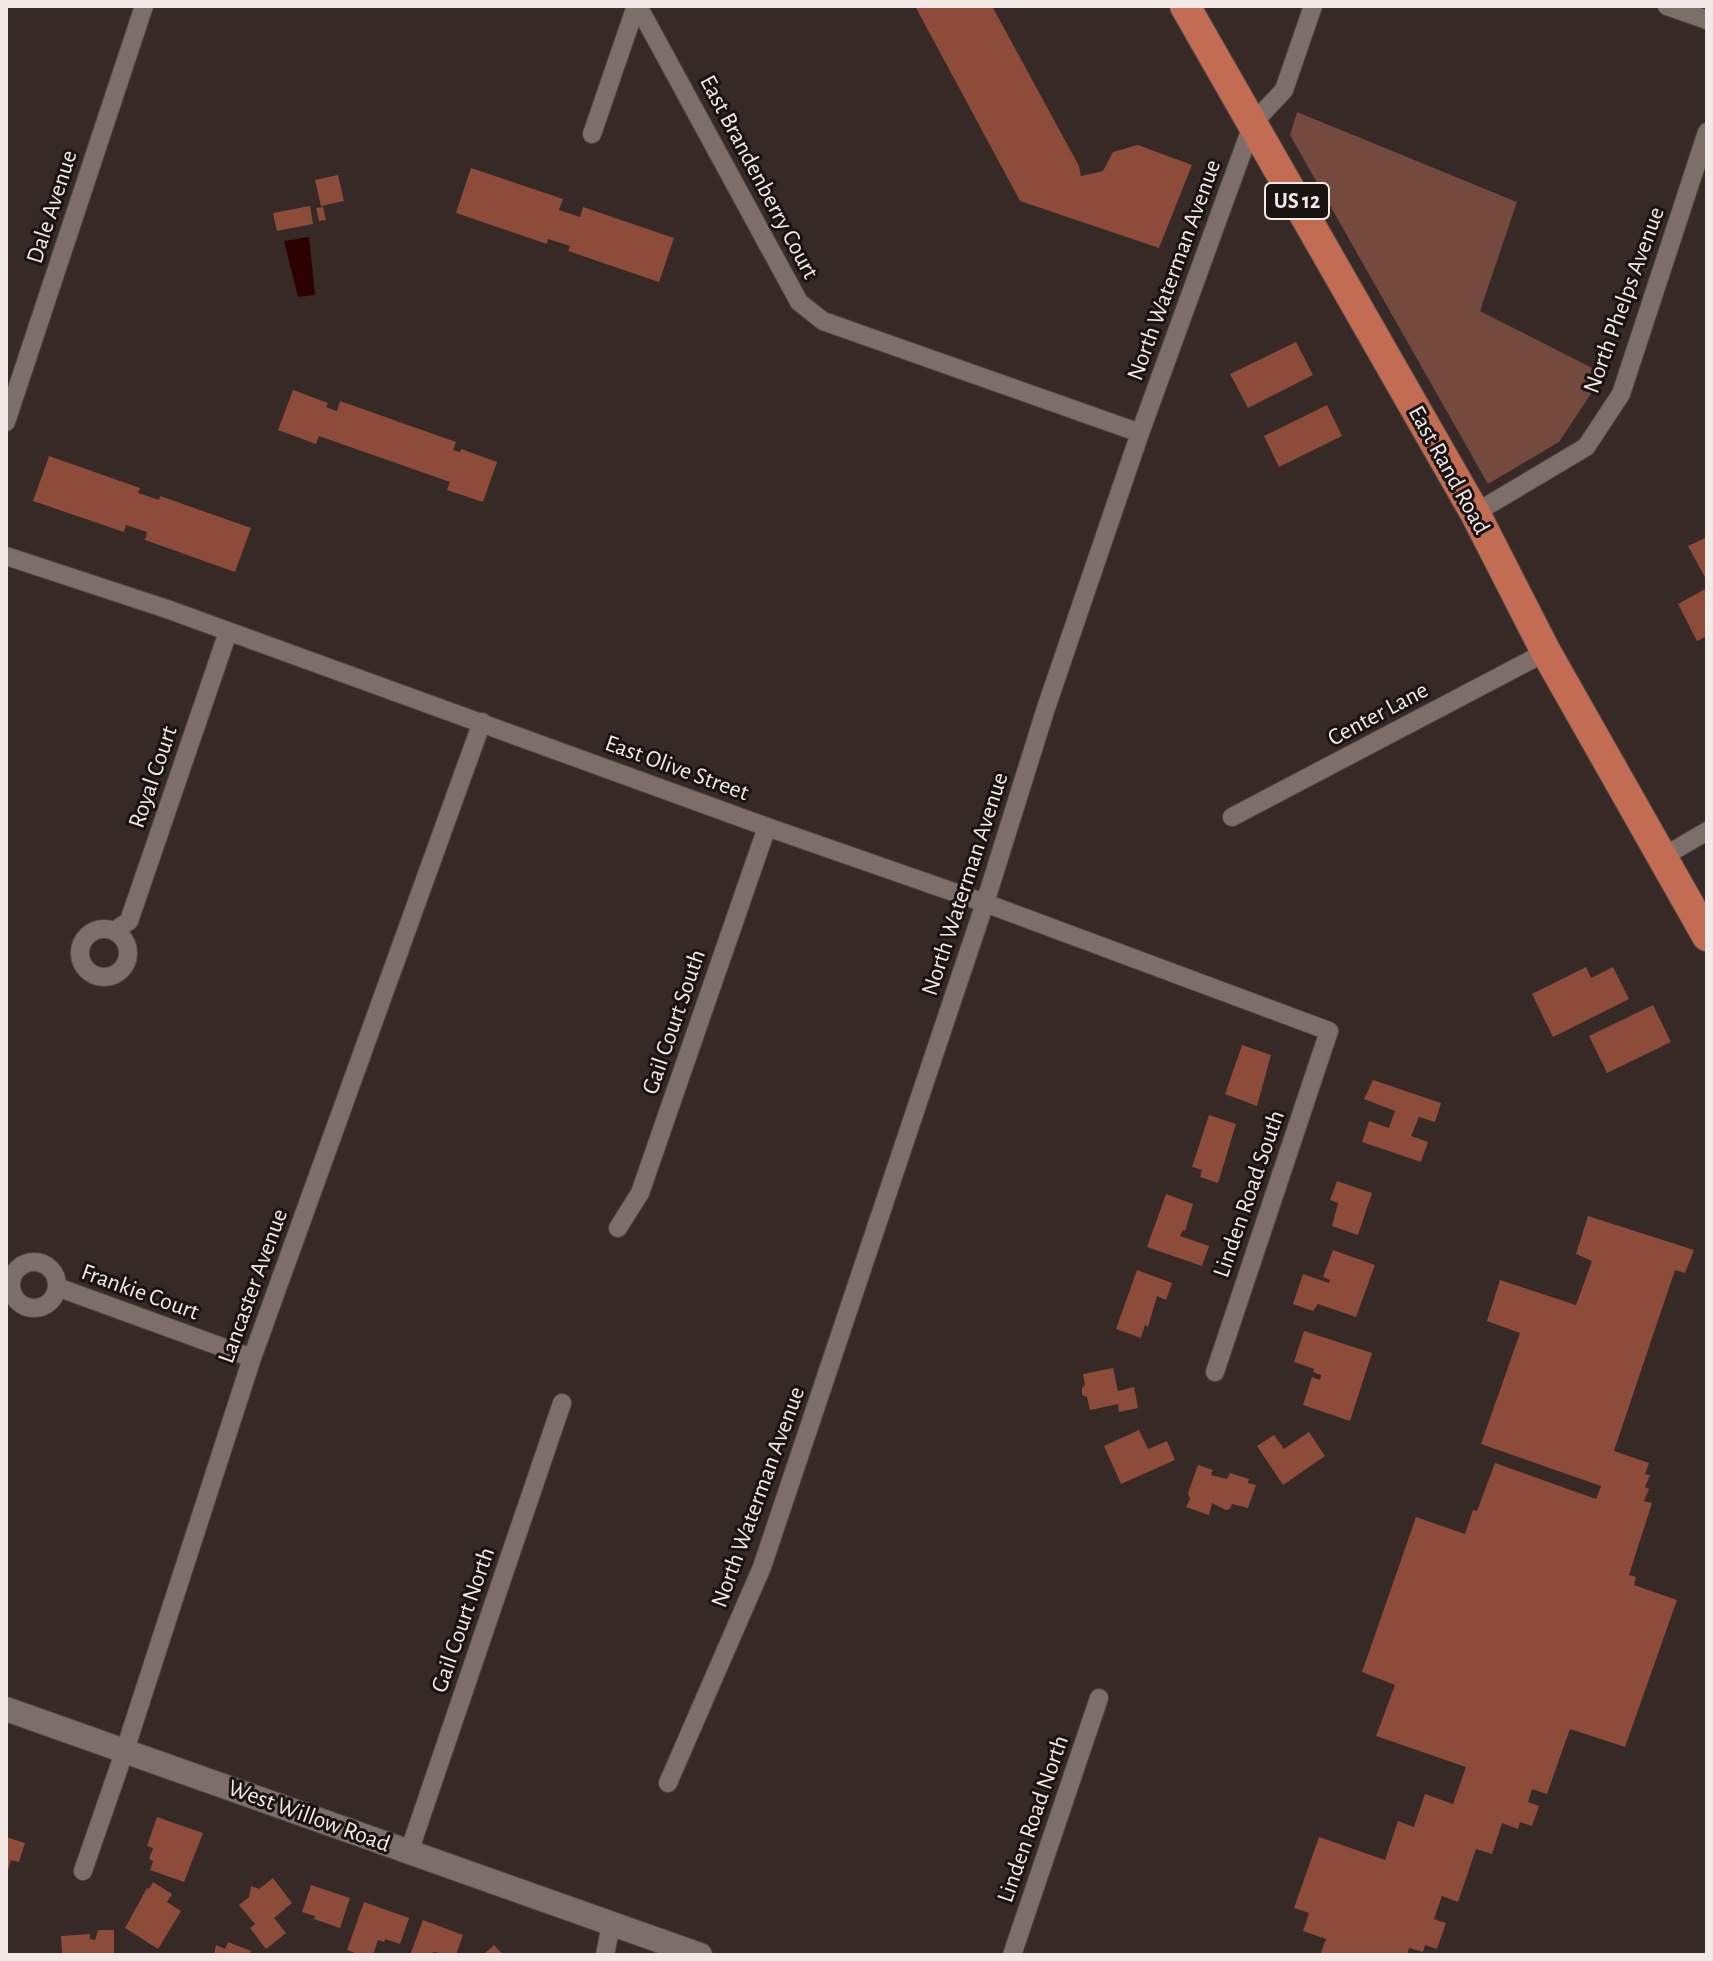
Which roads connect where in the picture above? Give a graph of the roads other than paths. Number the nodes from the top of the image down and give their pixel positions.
1 (143, 6) edge
2 (637, 6) edge
3 (1185, 6) edge
4 (1313, 6) edge
5 (1667, 6) edge
6 (1707, 20) edge
7 (1253, 123) junction
8 (1707, 132) edge
9 (592, 134) dead end
10 (6, 422) edge
11 (1140, 433) junction
12 (1475, 513) junction
13 (6, 556) edge
14 (228, 632) junction
15 (1546, 652) junction
16 (482, 722) junction
17 (1232, 817) dead end
18 (767, 827) junction
19 (1707, 831) edge
20 (1663, 857) junction
21 (985, 903) junction
22 (114, 931) dead end
23 (1707, 936) edge
24 (1329, 1031) joint
25 (618, 1228) dead end
26 (57, 1287) dead end
27 (252, 1358) junction
28 (1215, 1372) dead end
29 (562, 1403) dead end
30 (1099, 1698) dead end
31 (6, 1709) edge
32 (125, 1750) junction
33 (668, 1783) dead end
34 (409, 1852) junction
35 (83, 1871) dead end
36 (611, 1924) junction
37 (605, 1955) edge
38 (700, 1955) edge
39 (1012, 1955) edge

1 - 10 street, Dale Avenue
2 - 9 street, East Brandenberry Court
2 - 11 street, East Brandenberry Court
3 - 7 main road, East Rand Road / US 12
4 - 7 street, North Waterman Avenue
5 - 6 street
7 - 11 street, North Waterman Avenue
7 - 12 main road, East Rand Road / US 12
8 - 12 street, North Phelps Avenue
11 - 21 street, North Waterman Avenue
12 - 15 main road, East Rand Road / US 12
13 - 14 street, East Olive Street
14 - 16 street, East Olive Street
14 - 22 street, Royal Court
15 - 17 street, Center Lane
15 - 20 main road, East Rand Road / US 12
16 - 18 street, East Olive Street
16 - 27 street, Lancaster Avenue
18 - 21 street, East Olive Street
18 - 25 street, Gail Court South
19 - 20 street
20 - 23 main road, East Rand Road / US 12
21 - 24 street, East Olive Street
21 - 33 street, North Waterman Avenue
24 - 28 street, Linden Road South
26 - 27 street, Frankie Court
27 - 32 street, Lancaster Avenue
29 - 34 street, Gail Court North
30 - 39 street, Linden Road North
31 - 32 street, West Willow Road
32 - 34 street, West Willow Road
32 - 35 street, Lancaster Avenue
34 - 36 street, West Willow Road
36 - 37 street
36 - 38 street, West Willow Road

